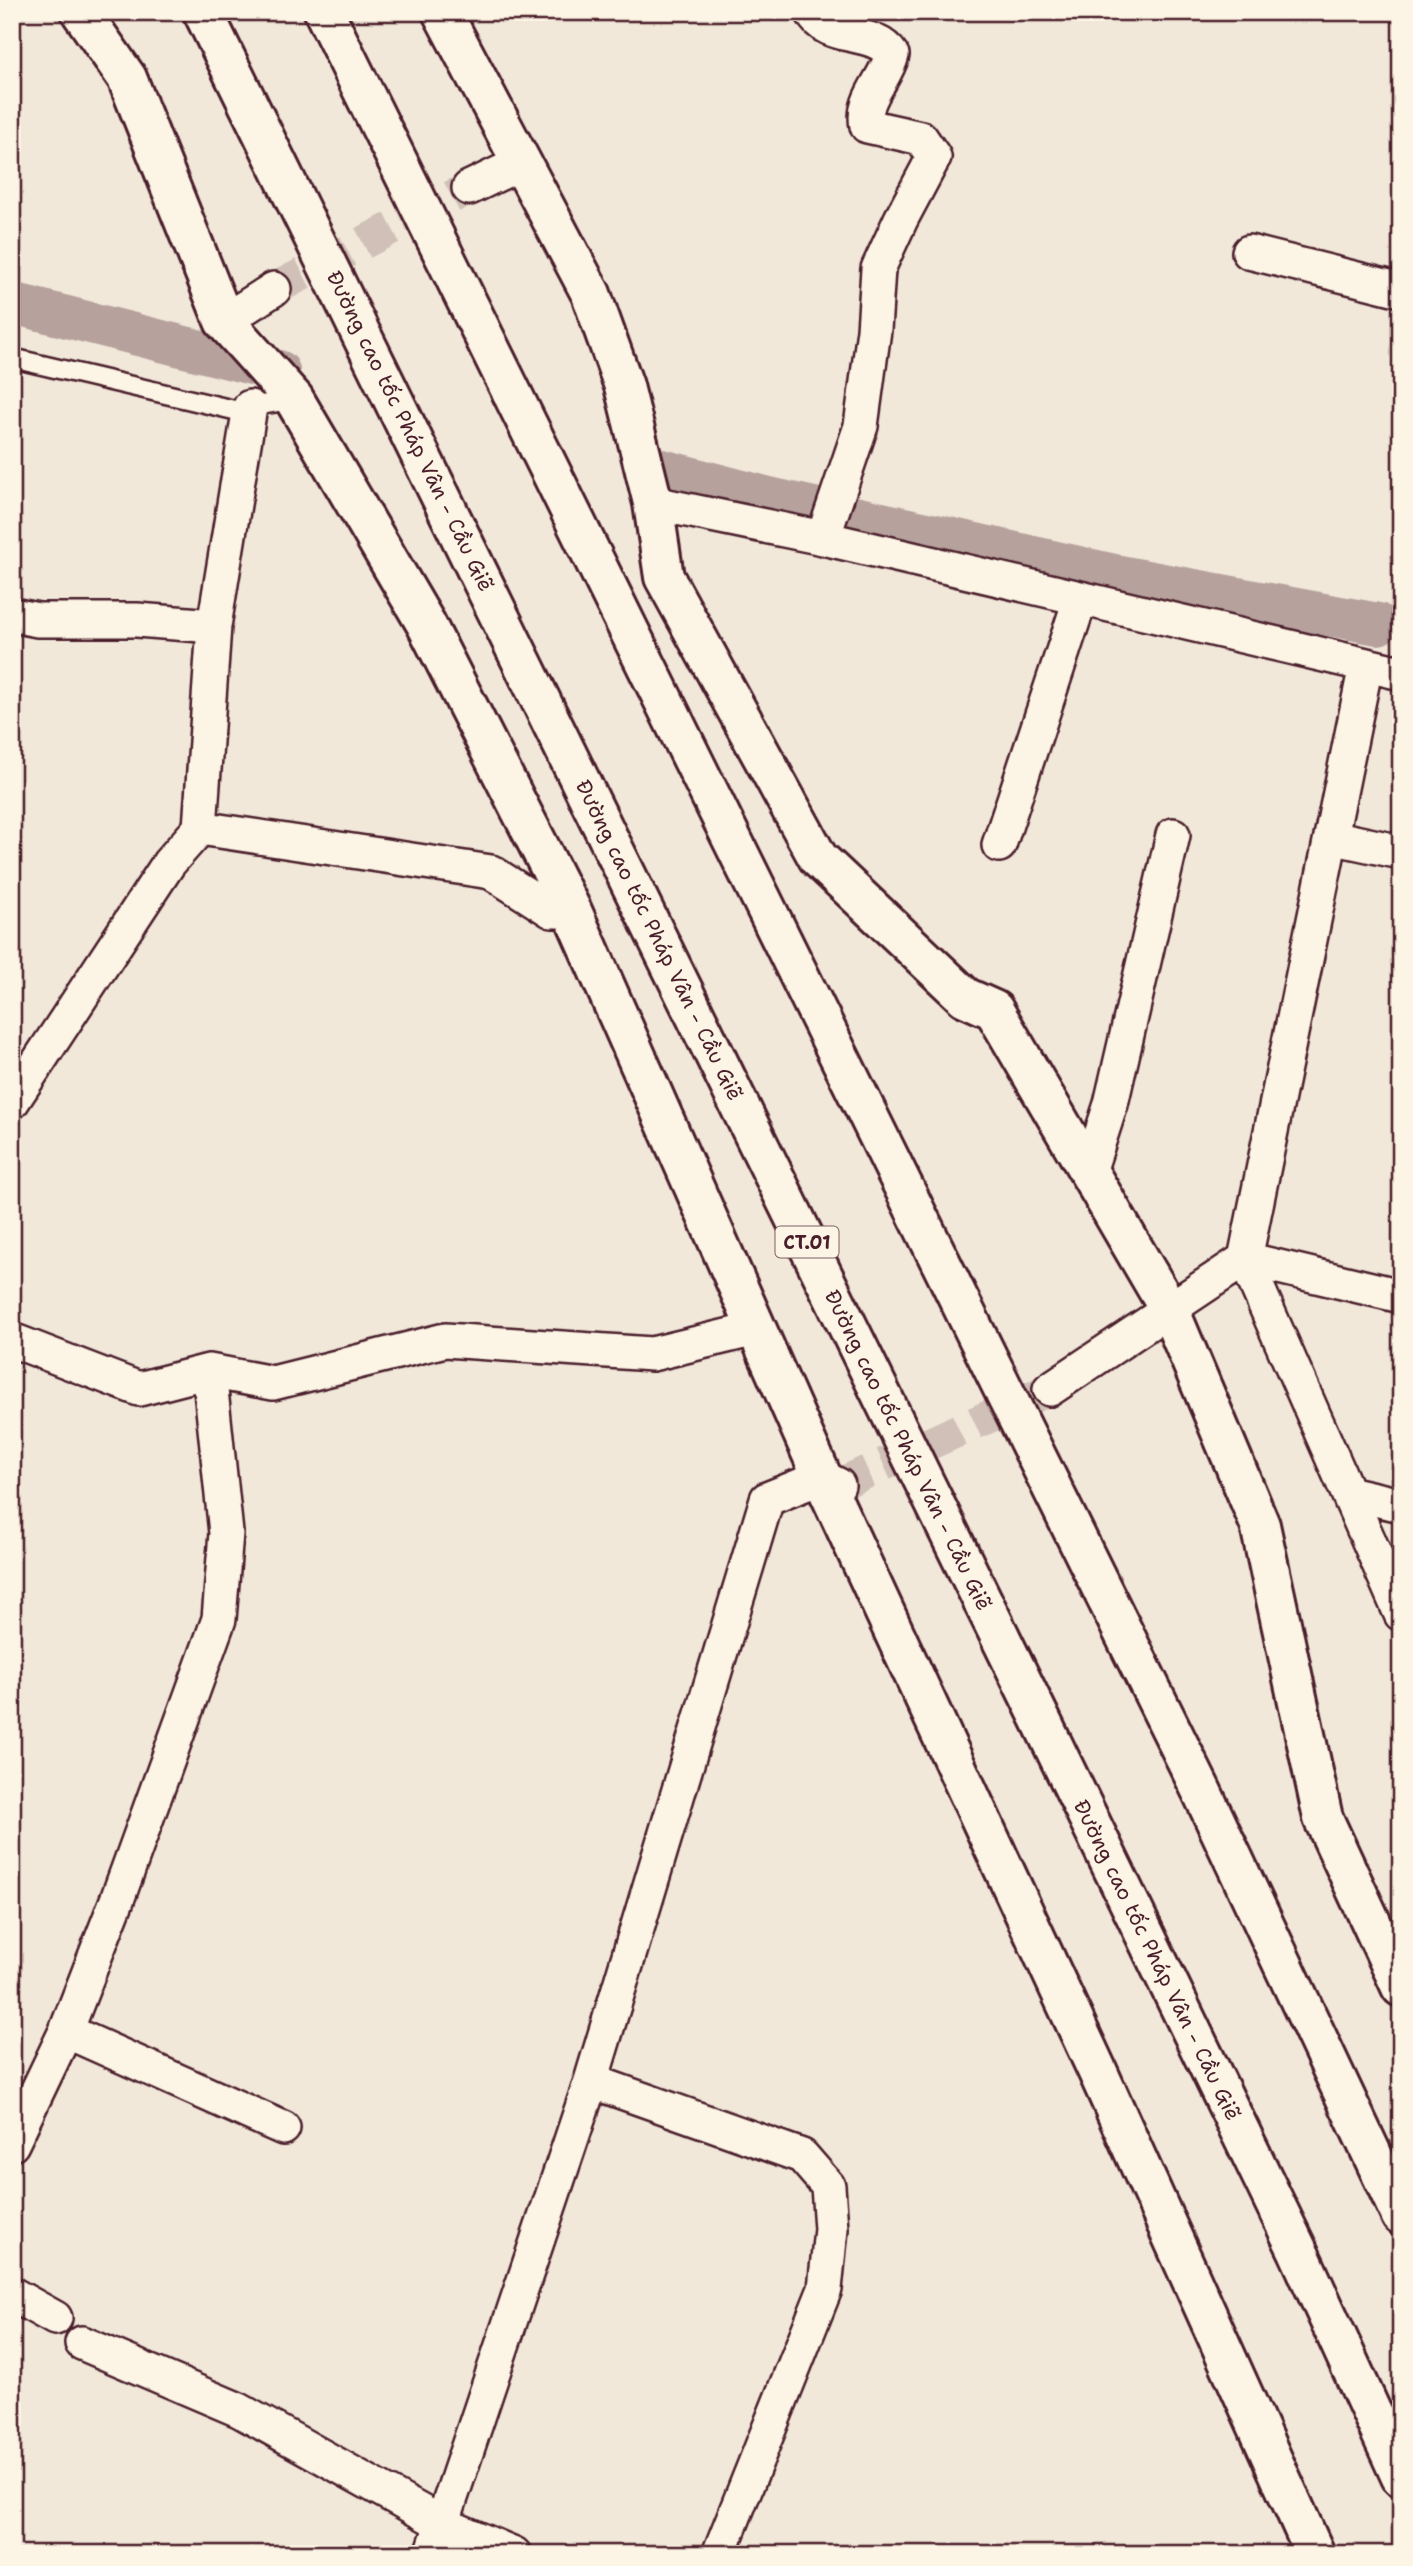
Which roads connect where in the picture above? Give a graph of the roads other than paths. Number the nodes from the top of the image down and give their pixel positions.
1 (81, 12) edge
2 (203, 12) edge
3 (324, 12) edge
4 (442, 12) edge
5 (812, 12) edge
6 (519, 164) junction
7 (469, 188) tunnel mouth
8 (1249, 252) dead end
9 (274, 289) tunnel mouth
10 (1401, 290) edge
11 (224, 321) junction
12 (12, 358) edge
13 (294, 398) junction
14 (250, 407) junction
15 (653, 503) junction
16 (824, 537) junction
17 (1080, 600) junction
18 (12, 615) edge
19 (215, 626) junction
20 (1366, 665) junction
21 (1401, 672) edge
22 (200, 828) junction
23 (1173, 835) dead end
24 (1331, 837) junction
25 (999, 845) dead end
26 (1401, 852) edge
27 (572, 912) junction
28 (12, 1102) edge
29 (1089, 1172) junction
30 (1245, 1259) junction
31 (1401, 1296) edge
32 (1160, 1317) junction
33 (756, 1329) junction
34 (12, 1340) edge
35 (209, 1371) junction
36 (1050, 1389) tunnel mouth
37 (830, 1481) junction
38 (1348, 1493) junction
39 (1401, 1505) edge
40 (1401, 1614) edge
41 (1401, 1987) edge
42 (66, 2031) junction
43 (591, 2081) junction
44 (283, 2128) dead end
45 (12, 2144) edge
46 (1401, 2216) edge
47 (12, 2294) edge
48 (55, 2318) dead end
49 (82, 2343) dead end
50 (1401, 2477) edge
51 (437, 2539) edge
52 (514, 2554) edge
53 (719, 2554) edge
54 (1315, 2554) edge

1 - 11 main road
2 - 50 main road, Đường cao tốc Pháp Vân - Cầu Giẽ / CT.01
3 - 46 main road
4 - 6 main road
5 - 16 street
6 - 7 street
6 - 15 main road
8 - 10 street
9 - 11 street
11 - 13 main road
12 - 14 lane
13 - 14 lane
13 - 27 main road
14 - 19 street
15 - 16 street
15 - 29 main road
16 - 17 street
17 - 20 street
17 - 25 street
18 - 19 street
19 - 22 street
20 - 21 street
20 - 24 street
22 - 27 street
22 - 28 street
23 - 29 street
24 - 26 street
24 - 30 street
27 - 33 main road
29 - 32 main road
30 - 31 street
30 - 32 street
30 - 38 street
32 - 36 street
32 - 41 main road
33 - 35 street
33 - 37 main road
34 - 35 street
35 - 42 street
37 - 43 street
37 - 54 main road
38 - 39 street
38 - 40 street
42 - 44 street
42 - 45 street
43 - 51 street
43 - 53 street
47 - 48 street
49 - 51 street
51 - 52 street

